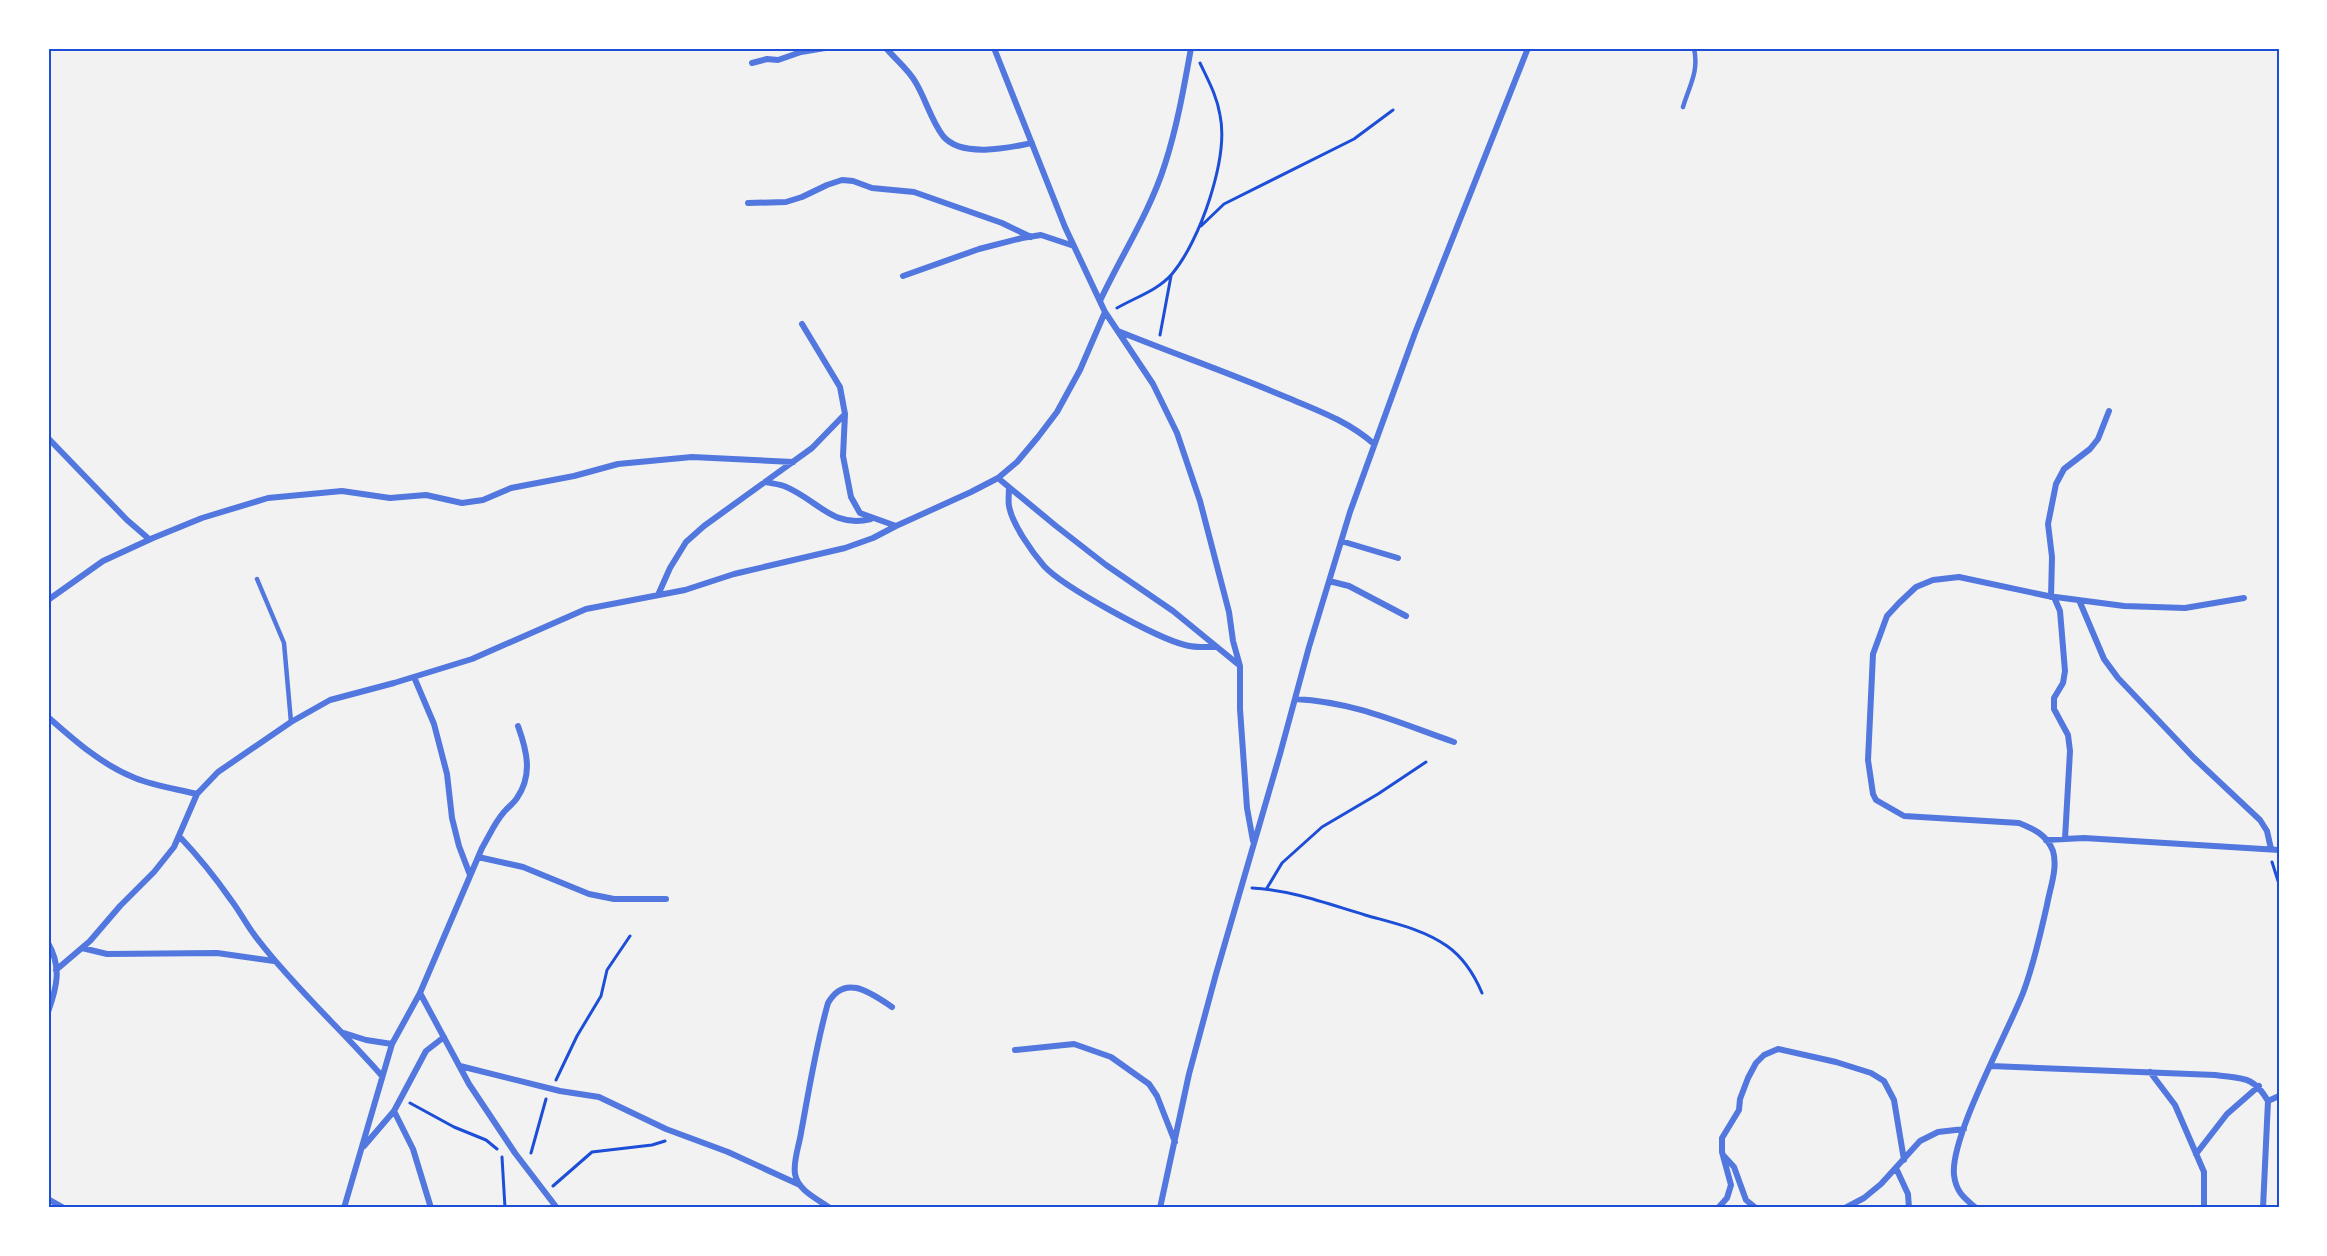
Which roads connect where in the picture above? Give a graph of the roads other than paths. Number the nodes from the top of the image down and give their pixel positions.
1 (825, 48) edge
2 (886, 48) edge
3 (994, 48) edge
4 (1191, 48) edge
5 (1528, 48) edge
6 (1694, 48) edge
7 (752, 63) dead end
8 (1683, 107) dead end
9 (1032, 143) junction
10 (748, 203) dead end
11 (1031, 237) junction
12 (1074, 246) junction
13 (903, 276) dead end
14 (1100, 301) junction
15 (1106, 313) junction
16 (802, 324) dead end
17 (1117, 330) junction
18 (2109, 411) dead end
19 (845, 414) junction
20 (48, 438) edge
21 (1374, 444) junction
22 (793, 462) junction
23 (998, 478) junction
24 (765, 482) junction
25 (1010, 488) junction
26 (874, 518) junction
27 (896, 526) junction
28 (149, 539) junction
29 (1341, 541) junction
30 (1398, 558) dead end
31 (256, 579) dead end
32 (1329, 581) junction
33 (658, 595) junction
34 (2052, 597) junction
35 (2244, 598) dead end
36 (48, 600) edge
37 (2079, 600) junction
38 (1406, 616) dead end
39 (1218, 647) junction
40 (1240, 666) junction
41 (414, 677) junction
42 (1294, 699) junction
43 (48, 717) edge
44 (291, 722) junction
45 (518, 726) dead end
46 (1454, 742) dead end
47 (198, 794) junction
48 (179, 836) junction
49 (2065, 838) junction
50 (2046, 840) junction
51 (1254, 844) junction
52 (2269, 849) junction
53 (2279, 850) edge
54 (478, 857) junction
55 (470, 874) junction
56 (666, 899) dead end
57 (49, 946) edge
58 (82, 948) junction
59 (275, 961) junction
60 (57, 970) junction
61 (420, 993) junction
62 (892, 1008) dead end
63 (48, 1012) edge
64 (344, 1033) junction
65 (444, 1037) junction
66 (392, 1044) junction
67 (1016, 1050) dead end
68 (460, 1066) junction
69 (1991, 1066) junction
70 (2150, 1072) junction
71 (382, 1076) junction
72 (2259, 1086) junction
73 (2279, 1096) edge
74 (2268, 1101) junction
75 (393, 1111) junction
76 (1964, 1129) junction
77 (1175, 1142) junction
78 (361, 1149) junction
79 (2196, 1154) junction
80 (1722, 1155) junction
81 (1904, 1160) junction
82 (1896, 1168) junction
83 (800, 1185) junction
84 (48, 1199) edge
85 (64, 1208) edge
86 (344, 1208) edge
87 (431, 1208) edge
88 (556, 1208) edge
89 (829, 1208) edge
90 (1160, 1208) edge
91 (1718, 1208) edge
92 (1756, 1208) edge
93 (1845, 1208) edge
94 (1909, 1208) edge
95 (1976, 1208) edge
96 (2204, 1208) edge
97 (2263, 1208) edge

1 - 7 street
2 - 9 street
3 - 9 street
4 - 14 street
5 - 21 street
6 - 8 lane
9 - 12 street
10 - 11 street
11 - 12 street
11 - 13 street
12 - 14 street
14 - 15 street
15 - 17 street
15 - 23 street
16 - 19 street
17 - 21 street
17 - 40 street
18 - 34 street
19 - 22 street
19 - 26 street
20 - 28 street
21 - 29 street
22 - 24 street
22 - 28 street
23 - 25 street
23 - 27 street
24 - 26 street
24 - 33 street
25 - 39 street
25 - 39 street
26 - 27 street
27 - 33 street
28 - 36 street
29 - 30 street
29 - 32 street
31 - 44 lane
32 - 38 street
32 - 42 street
33 - 41 street
34 - 37 street
34 - 49 street
34 - 50 street
35 - 37 street
37 - 52 street
39 - 40 street
40 - 51 street
41 - 44 street
41 - 55 street
42 - 46 street
42 - 51 street
43 - 47 street
44 - 47 street
45 - 54 street
47 - 48 street
48 - 58 street
48 - 59 street
49 - 50 street
49 - 52 street
50 - 69 street
51 - 77 street
52 - 53 street
54 - 55 street
54 - 56 street
55 - 61 street
57 - 60 street
58 - 59 street
58 - 60 street
59 - 64 street
60 - 63 street
61 - 65 street
61 - 66 street
62 - 83 street
64 - 66 street
64 - 71 street
65 - 68 street
65 - 75 street
66 - 71 street
67 - 77 street
68 - 83 street
68 - 88 street
69 - 70 street
69 - 76 street
70 - 72 street
70 - 79 street
71 - 78 street
72 - 74 street
72 - 79 street
73 - 74 street
74 - 97 street
75 - 78 street
75 - 87 street
76 - 81 street
76 - 95 street
77 - 90 street
78 - 86 street
79 - 96 street
80 - 81 street
80 - 91 street
80 - 92 street
81 - 82 street
82 - 93 street
82 - 94 street
83 - 89 street
84 - 85 street

